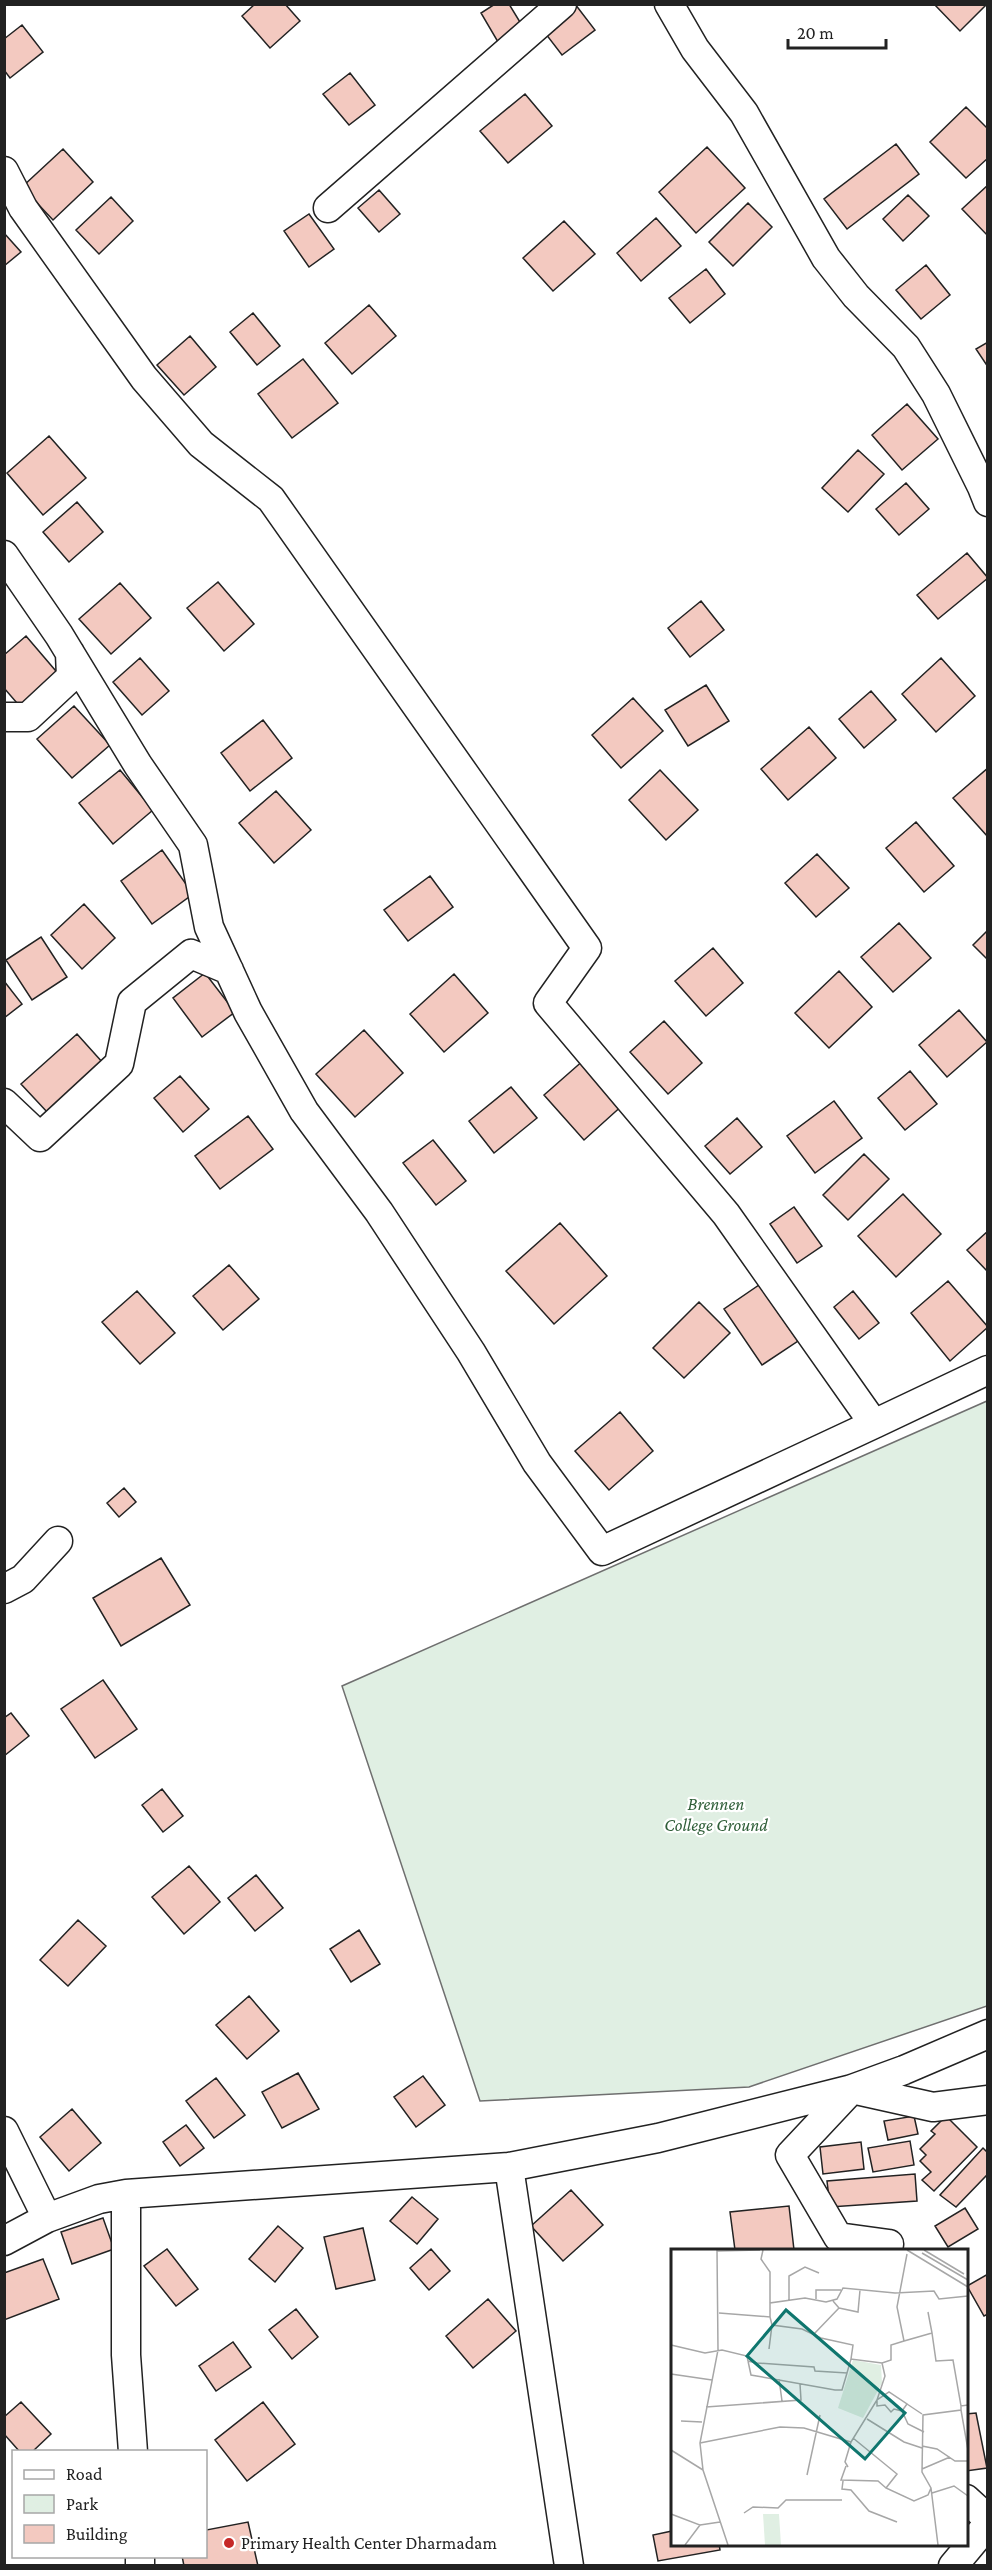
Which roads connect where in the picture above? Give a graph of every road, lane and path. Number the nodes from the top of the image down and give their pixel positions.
1 (562, 4) edge
2 (669, 4) edge
3 (4, 171) edge
4 (328, 208) dead end
5 (987, 502) edge
6 (4, 555) edge
7 (70, 653) junction
8 (4, 717) edge
9 (229, 970) junction
10 (4, 1103) edge
11 (987, 1370) edge
12 (874, 1424) junction
13 (58, 1541) dead end
14 (4, 1589) edge
15 (987, 2034) edge
16 (852, 2089) junction
17 (987, 2100) edge
18 (4, 2131) edge
19 (509, 2167) junction
20 (126, 2194) junction
21 (47, 2218) junction
22 (4, 2241) edge
23 (888, 2249) edge
24 (133, 2450) edge
25 (968, 2501) edge
26 (987, 2519) edge
27 (987, 2524) edge
28 (570, 2565) edge
29 (953, 2565) edge

1 - 4 street
2 - 5 street
3 - 12 street
6 - 7 street
7 - 8 street
7 - 9 street
9 - 10 street
9 - 12 street
11 - 12 street
13 - 14 street
15 - 16 street
16 - 17 street
16 - 19 street
16 - 23 street
18 - 21 street
19 - 20 street
19 - 28 street
20 - 21 street
20 - 24 street
21 - 22 street
25 - 26 street
27 - 29 street

